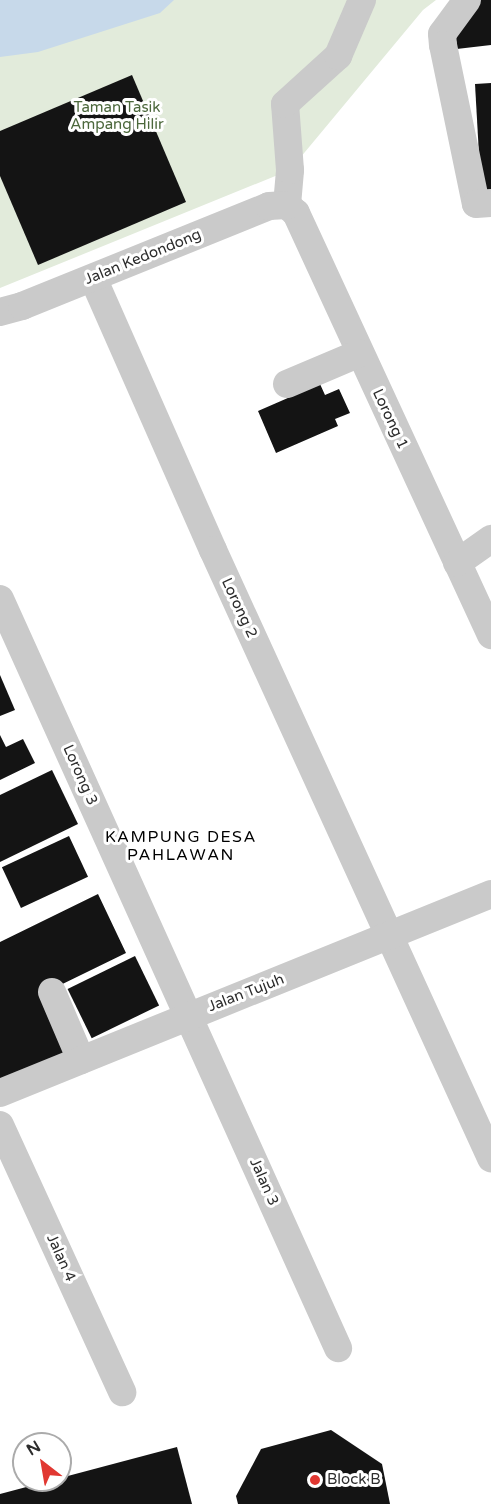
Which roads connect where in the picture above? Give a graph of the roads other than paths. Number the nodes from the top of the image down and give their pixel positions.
1 (362, 0) edge
2 (467, 0) edge
3 (491, 203) edge
4 (287, 205) junction
5 (93, 278) junction
6 (0, 312) edge
7 (360, 353) junction
8 (287, 384) dead end
9 (491, 539) edge
10 (458, 563) junction
11 (0, 599) edge
12 (491, 635) edge
13 (491, 894) edge
14 (389, 936) junction
15 (52, 992) dead end
16 (189, 1015) junction
17 (81, 1060) junction
18 (0, 1093) edge
19 (0, 1125) edge
20 (491, 1158) edge
21 (338, 1348) dead end
22 (122, 1392) dead end

1 - 4 street
2 - 3 street
4 - 5 street, Jalan Kedondong
4 - 7 street, Lorong 1
5 - 6 street, Jalan Kedondong
5 - 14 street, Lorong 2
7 - 8 street
7 - 10 street, Lorong 1
9 - 10 street
10 - 12 street, Lorong 1
11 - 16 street, Lorong 3
13 - 14 street, Jalan Tujuh
14 - 16 street, Jalan Tujuh
14 - 20 street, Lorong 2
15 - 17 street
16 - 17 street, Jalan Tujuh
16 - 21 street, Jalan 3
17 - 18 street, Jalan Tujuh
19 - 22 street, Jalan 4

